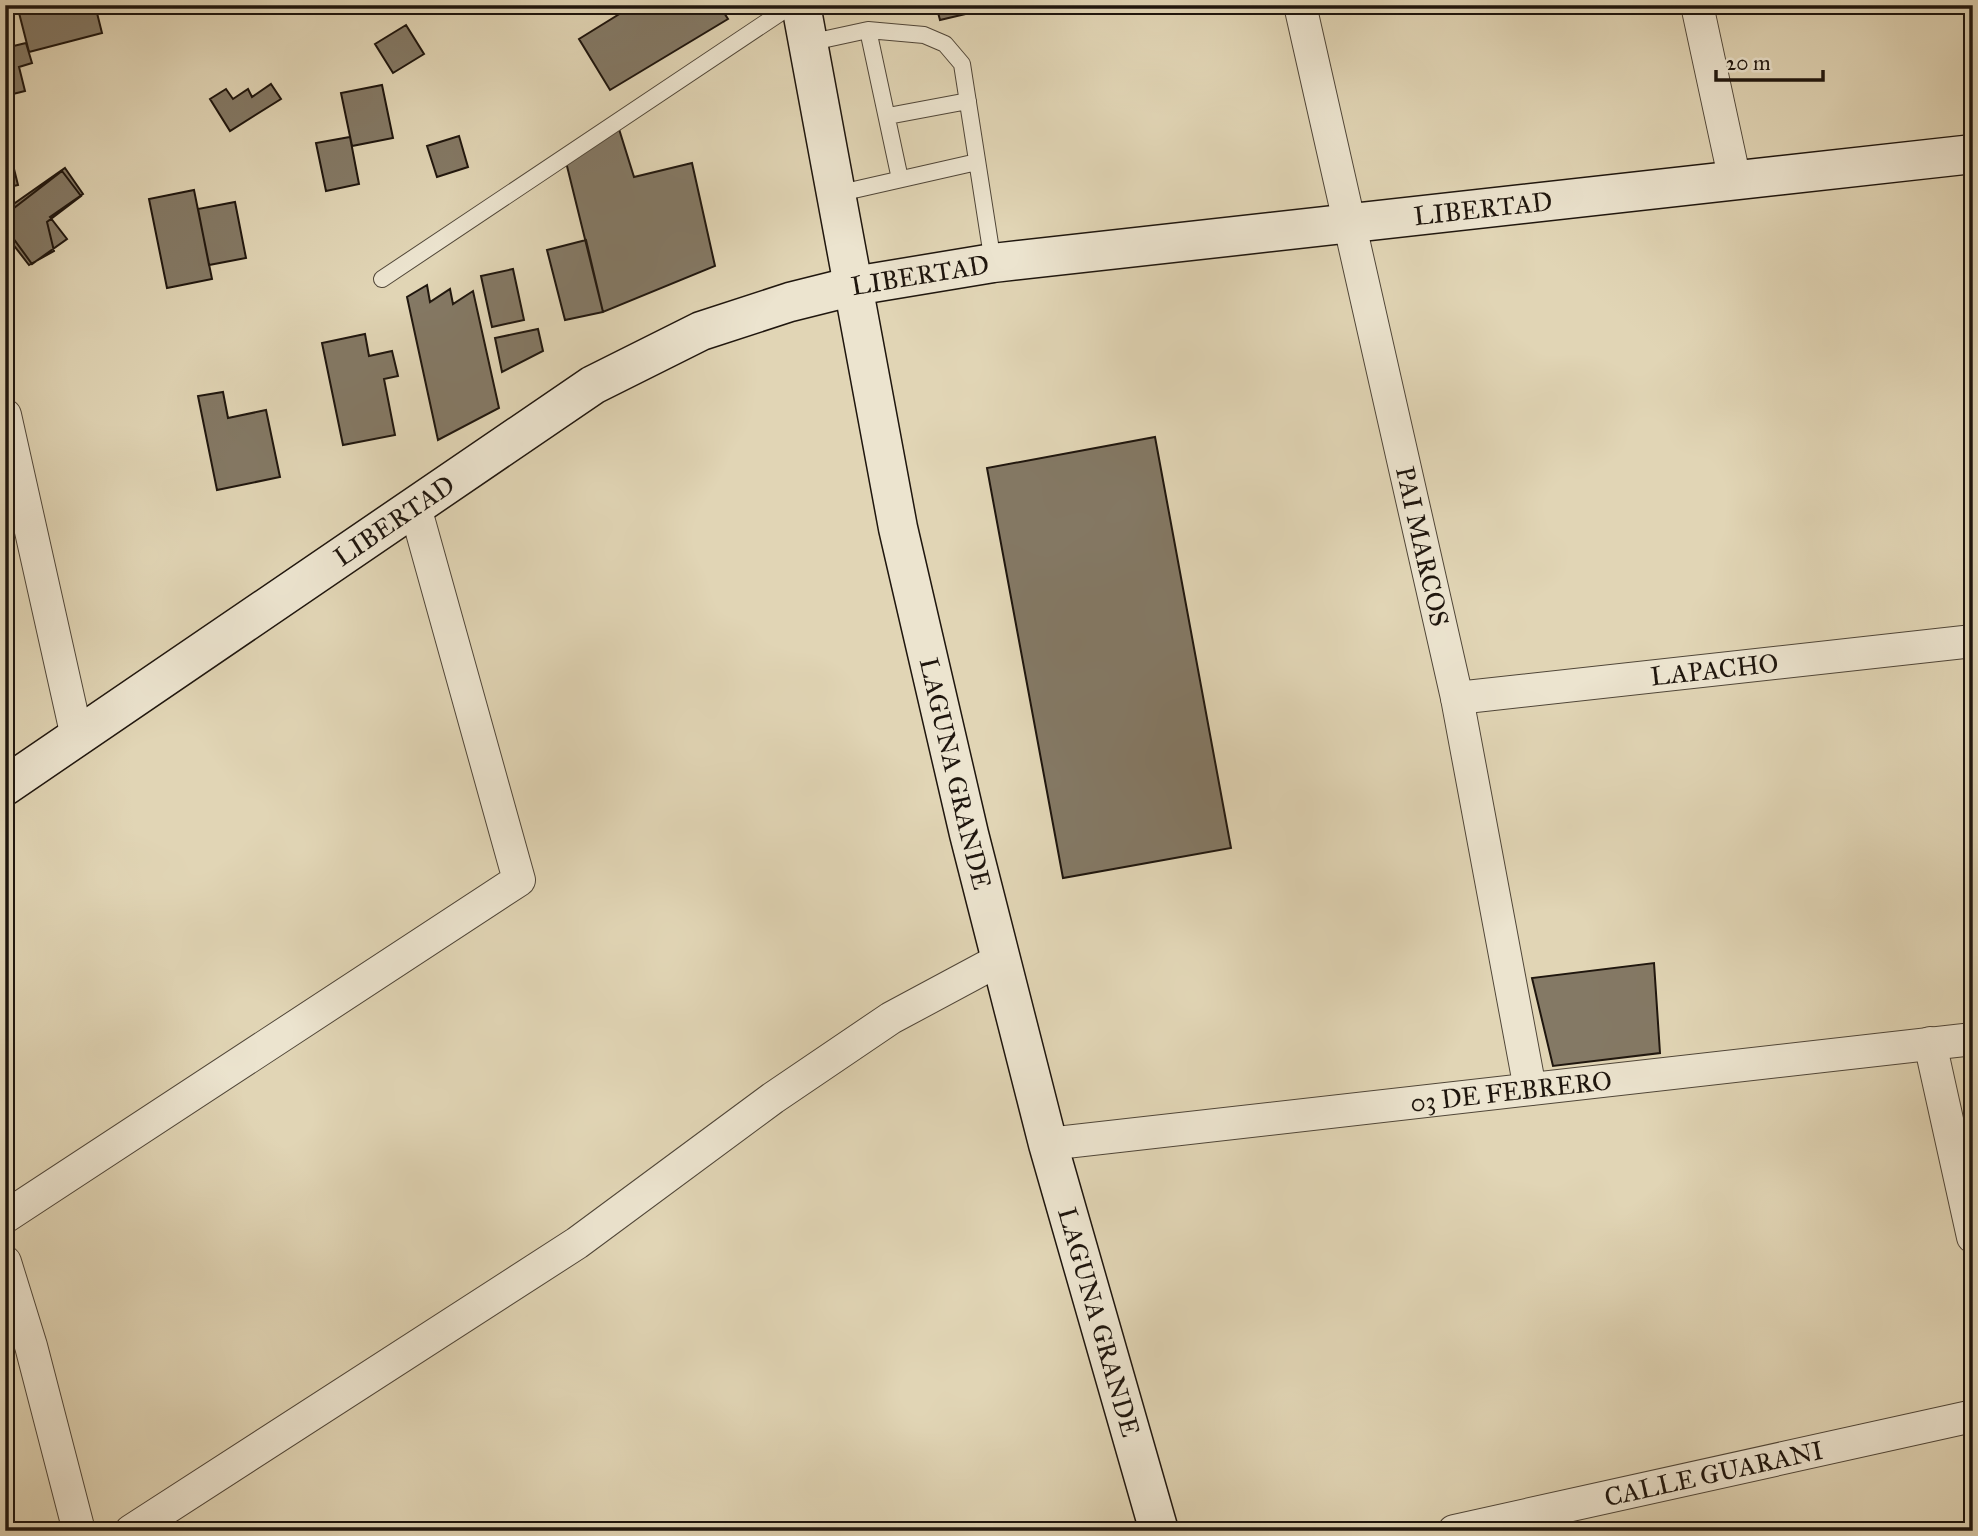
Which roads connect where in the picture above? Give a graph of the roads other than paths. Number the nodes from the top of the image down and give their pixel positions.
1 (792, 5) edge
2 (801, 5) edge
3 (1300, 5) edge
4 (1697, 5) edge
5 (868, 30) junction
6 (808, 43) junction
7 (968, 101) junction
8 (888, 116) junction
9 (1973, 154) edge
10 (977, 162) junction
11 (900, 179) junction
12 (1735, 181) junction
13 (836, 194) junction
14 (1350, 223) junction
15 (993, 263) junction
16 (382, 279) dead end
17 (854, 286) junction
18 (5, 415) edge
19 (415, 507) junction
20 (1973, 641) edge
21 (1457, 698) junction
22 (77, 737) junction
23 (5, 786) edge
24 (1001, 959) junction
25 (1973, 1038) edge
26 (1930, 1043) junction
27 (1530, 1089) junction
28 (1048, 1144) junction
29 (5, 1217) edge
30 (1973, 1237) edge
31 (6, 1269) edge
32 (1973, 1416) edge
33 (79, 1531) edge
34 (131, 1531) edge
35 (1159, 1531) edge
36 (1454, 1531) edge

1 - 16 lane
2 - 6 main road, LAGUNA GRANDE
3 - 14 street, PAI MARCOS
4 - 12 street
5 - 6 lane
5 - 7 lane
5 - 8 lane
6 - 13 main road, LAGUNA GRANDE
7 - 8 lane
7 - 10 lane
8 - 11 lane
9 - 12 main road, LIBERTAD
10 - 11 lane
10 - 15 lane
11 - 13 lane
12 - 14 main road, LIBERTAD
13 - 17 main road, LAGUNA GRANDE
14 - 15 main road, LIBERTAD
14 - 21 street, PAI MARCOS
15 - 17 main road, LIBERTAD
17 - 19 main road, LIBERTAD
17 - 24 main road, LAGUNA GRANDE
18 - 22 street
19 - 22 main road, LIBERTAD
19 - 29 street
20 - 21 street, LAPACHO
21 - 27 street, PAI MARCOS
22 - 23 main road, LIBERTAD
24 - 28 main road, LAGUNA GRANDE
24 - 34 street
25 - 26 street, 03 DE FEBRERO
26 - 27 street, 03 DE FEBRERO
26 - 30 street
27 - 28 street, 03 DE FEBRERO
28 - 35 main road, LAGUNA GRANDE
31 - 33 street
32 - 36 street, CALLE GUARANI

